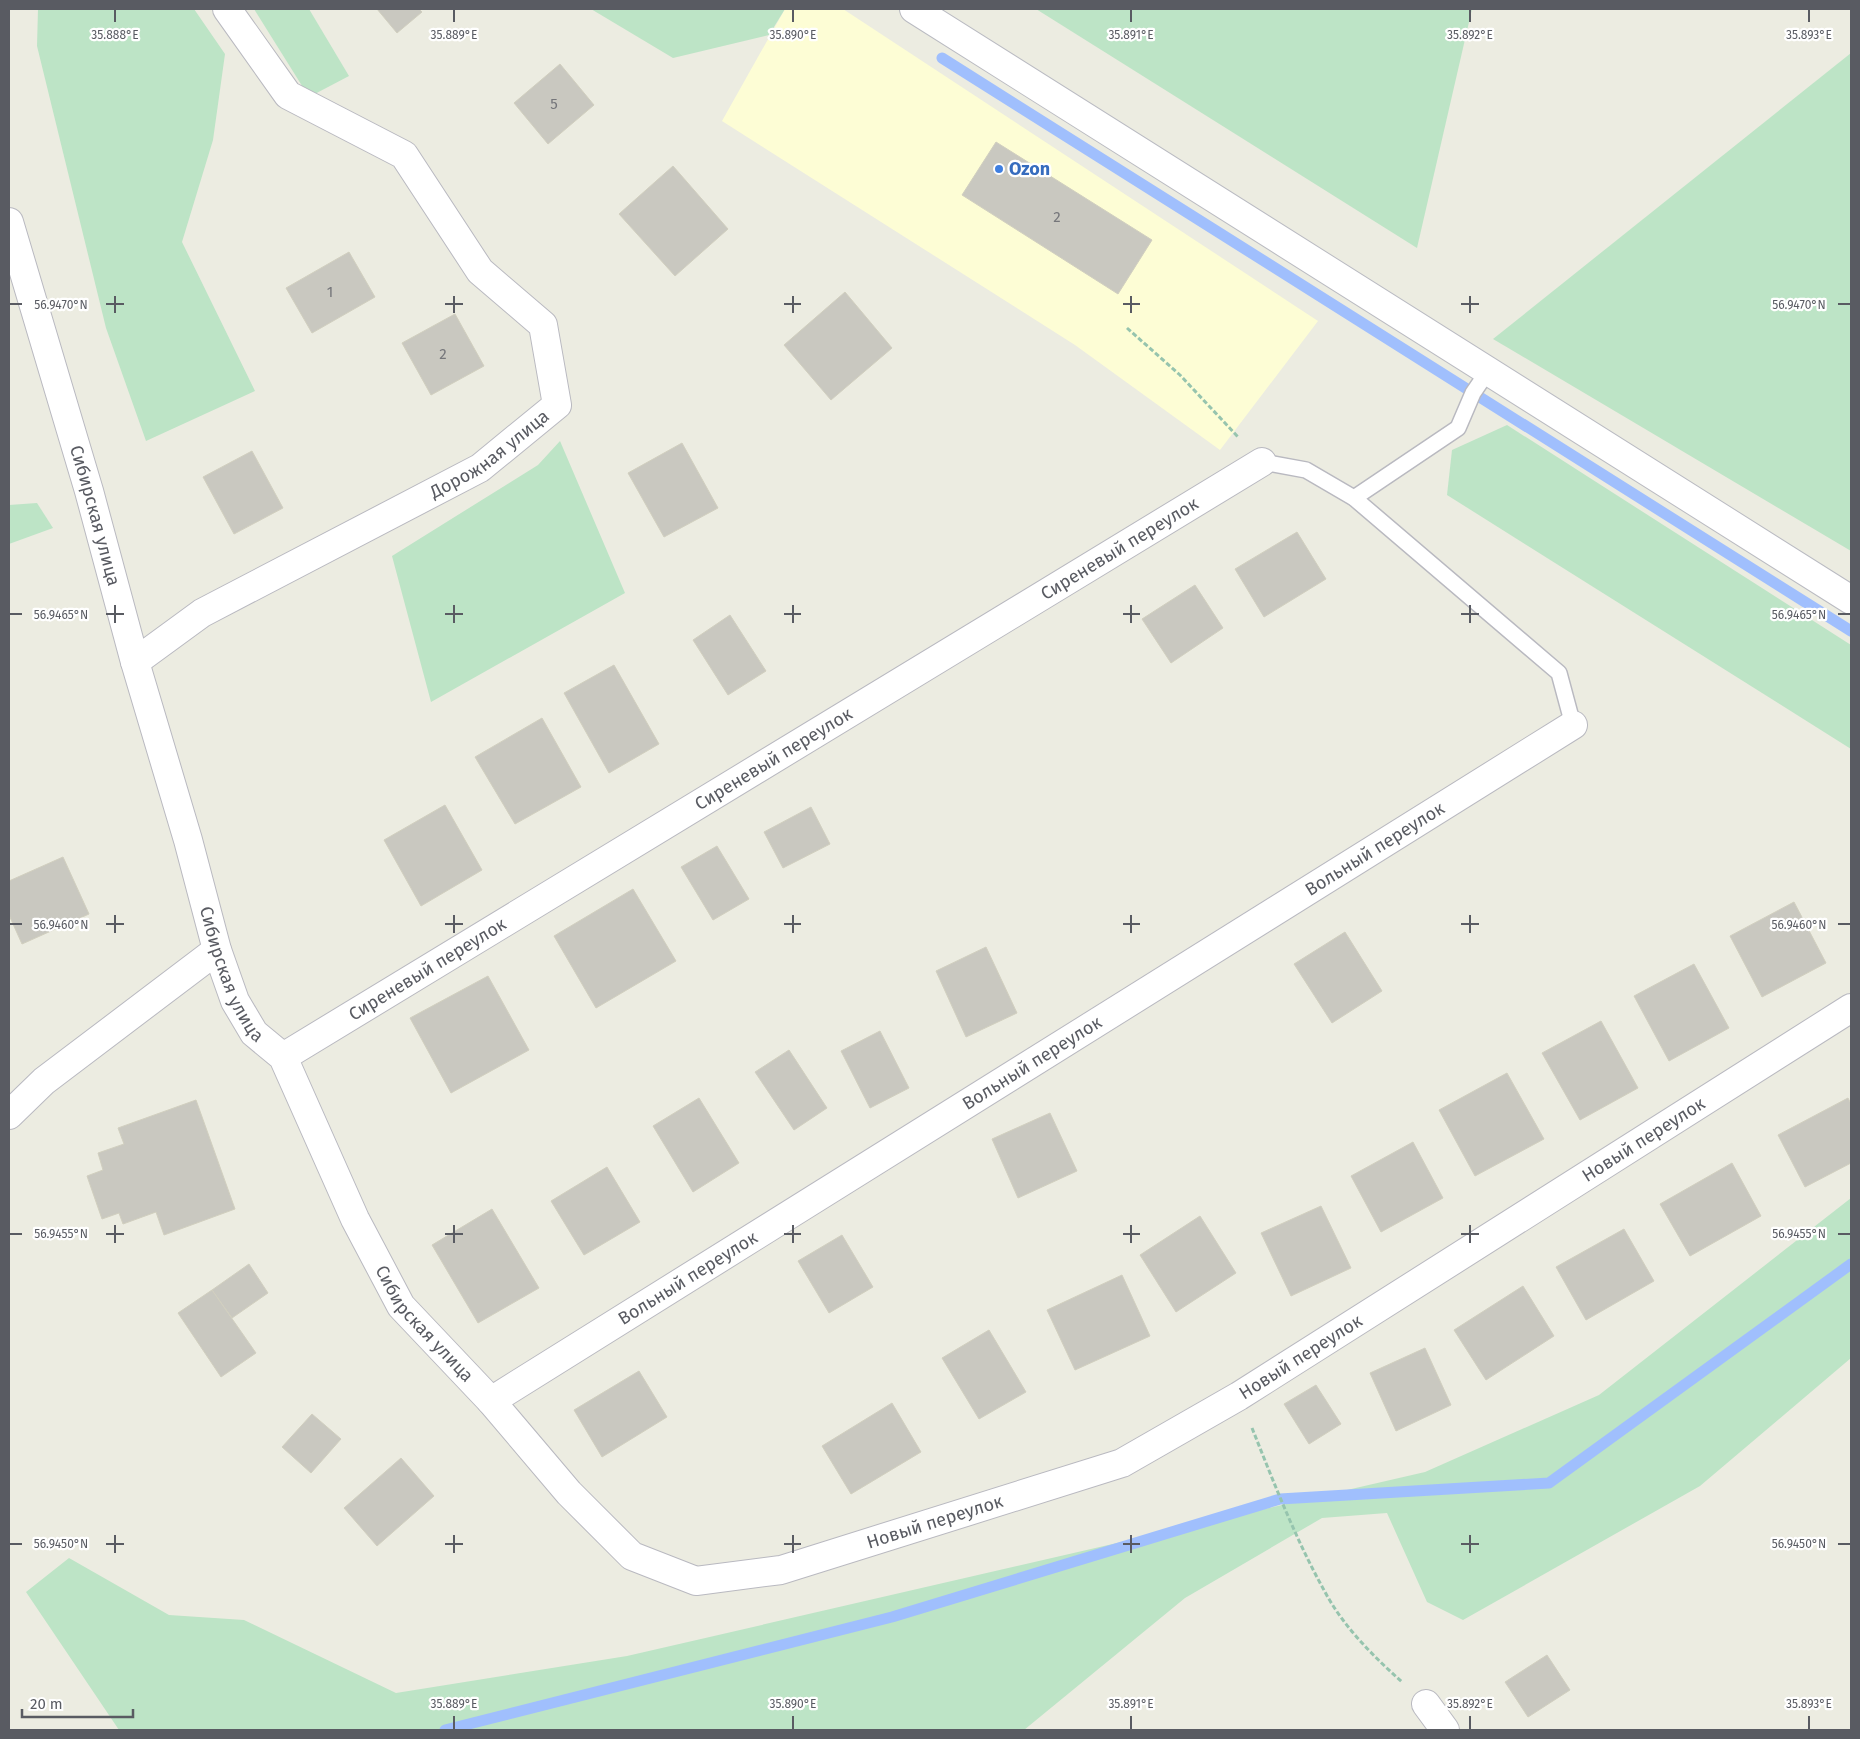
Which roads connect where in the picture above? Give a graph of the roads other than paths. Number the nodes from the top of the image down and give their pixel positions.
1 (227, 9) edge
2 (914, 9) edge
3 (9, 222) edge
4 (1488, 371) junction
5 (1262, 462) joint
6 (1354, 498) junction
7 (1851, 600) edge
8 (135, 662) junction
9 (1573, 724) joint
10 (217, 950) junction
11 (1851, 1008) edge
12 (283, 1057) junction
13 (9, 1115) edge
14 (491, 1402) junction
15 (696, 1581) joint
16 (1426, 1704) road end
17 (1445, 1730) edge

1 - 8 street, Дорожная улица
2 - 4 street
3 - 8 street, Сибирская улица
4 - 6 lane
4 - 7 street
5 - 6 lane
5 - 12 street, Сиреневый переулок
6 - 9 lane
8 - 10 street, Сибирская улица
9 - 14 street, Вольный переулок
10 - 12 street, Сибирская улица
10 - 13 street
11 - 15 street, Новый переулок
12 - 14 street, Сибирская улица
14 - 15 street, Сибирская улица
16 - 17 street

